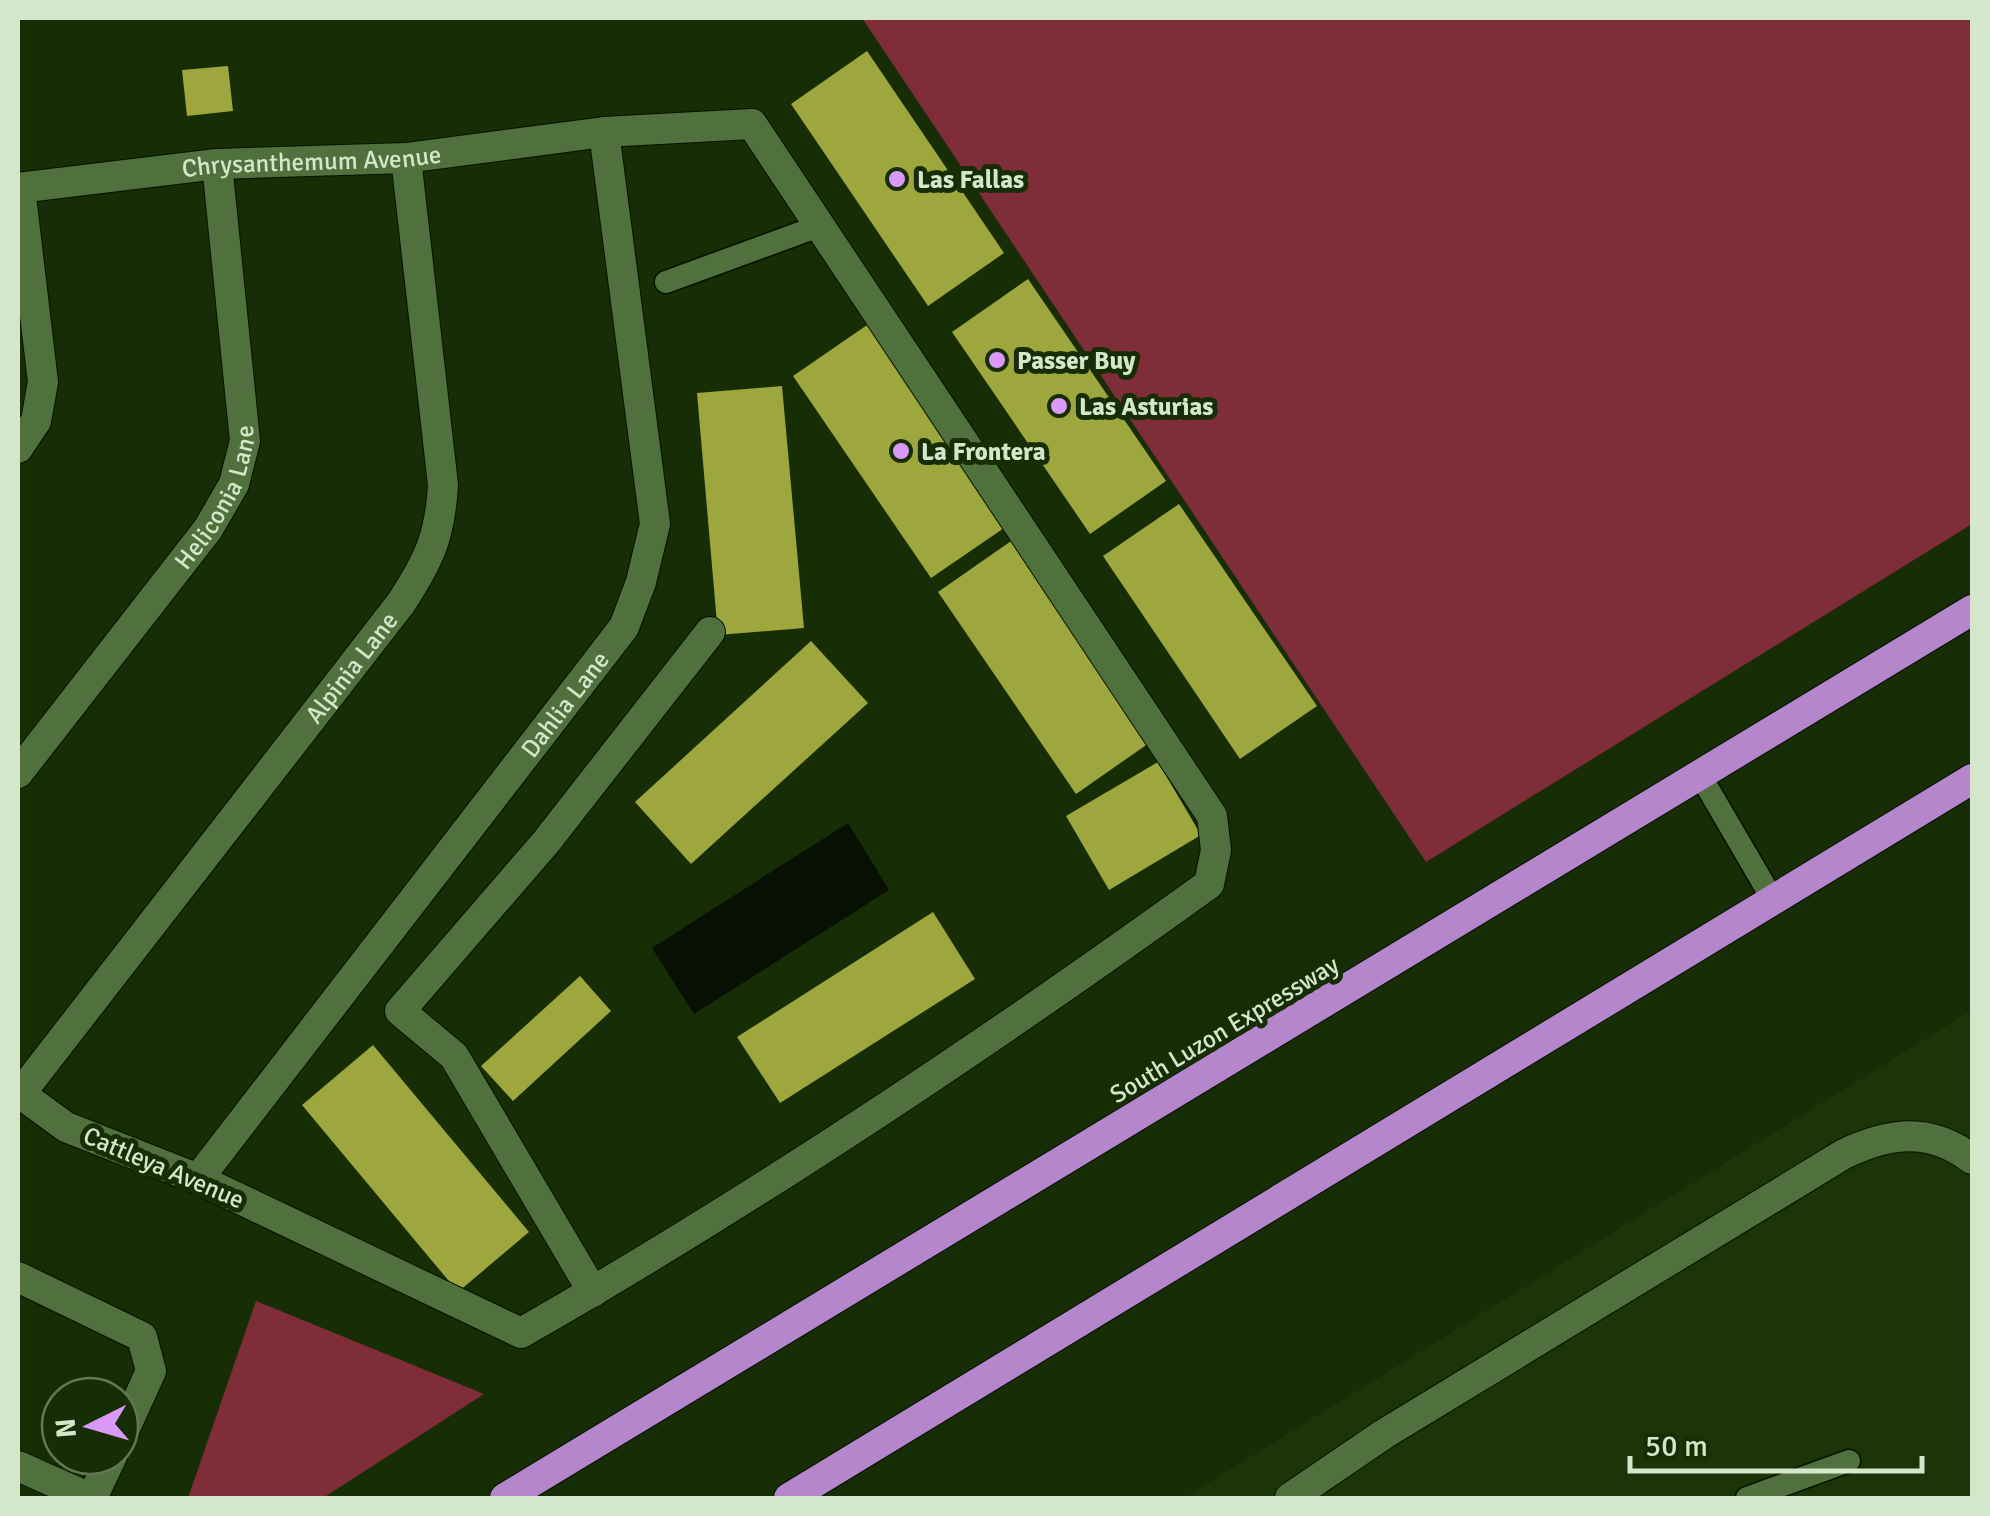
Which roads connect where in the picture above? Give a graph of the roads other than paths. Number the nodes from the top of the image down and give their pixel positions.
1 (604, 132) junction
2 (406, 158) junction
3 (217, 164) junction
4 (19, 188) edge
5 (819, 226) junction
6 (666, 282) dead end
7 (18, 448) edge
8 (1972, 610) edge
9 (710, 632) dead end
10 (18, 773) edge
11 (1700, 775) junction
12 (1972, 778) edge
13 (1773, 900) junction
14 (19, 1093) edge
15 (1972, 1159) edge
16 (198, 1179) junction
17 (18, 1277) edge
18 (594, 1292) junction
19 (140, 1396) edge
20 (1849, 1461) dead end
21 (18, 1466) edge
22 (91, 1498) edge
23 (506, 1498) edge
24 (789, 1498) edge
25 (1290, 1498) edge
26 (1747, 1498) edge

1 - 2 street, Chrysanthemum Avenue
1 - 5 street, Chrysanthemum Avenue
1 - 16 street, Dahlia Lane
2 - 3 street, Chrysanthemum Avenue
2 - 14 street, Alpinia Lane
3 - 4 street, Chrysanthemum Avenue
3 - 10 street, Heliconia Lane
4 - 7 street
5 - 6 lane
5 - 18 street
8 - 11 highway, South Luzon Expressway
9 - 18 street
11 - 13 lane
11 - 23 highway, South Luzon Expressway
12 - 13 highway
13 - 24 highway
14 - 16 street, Cattleya Avenue
15 - 25 street
16 - 18 street, Cattleya Avenue
17 - 19 street
20 - 26 lane
21 - 22 street

